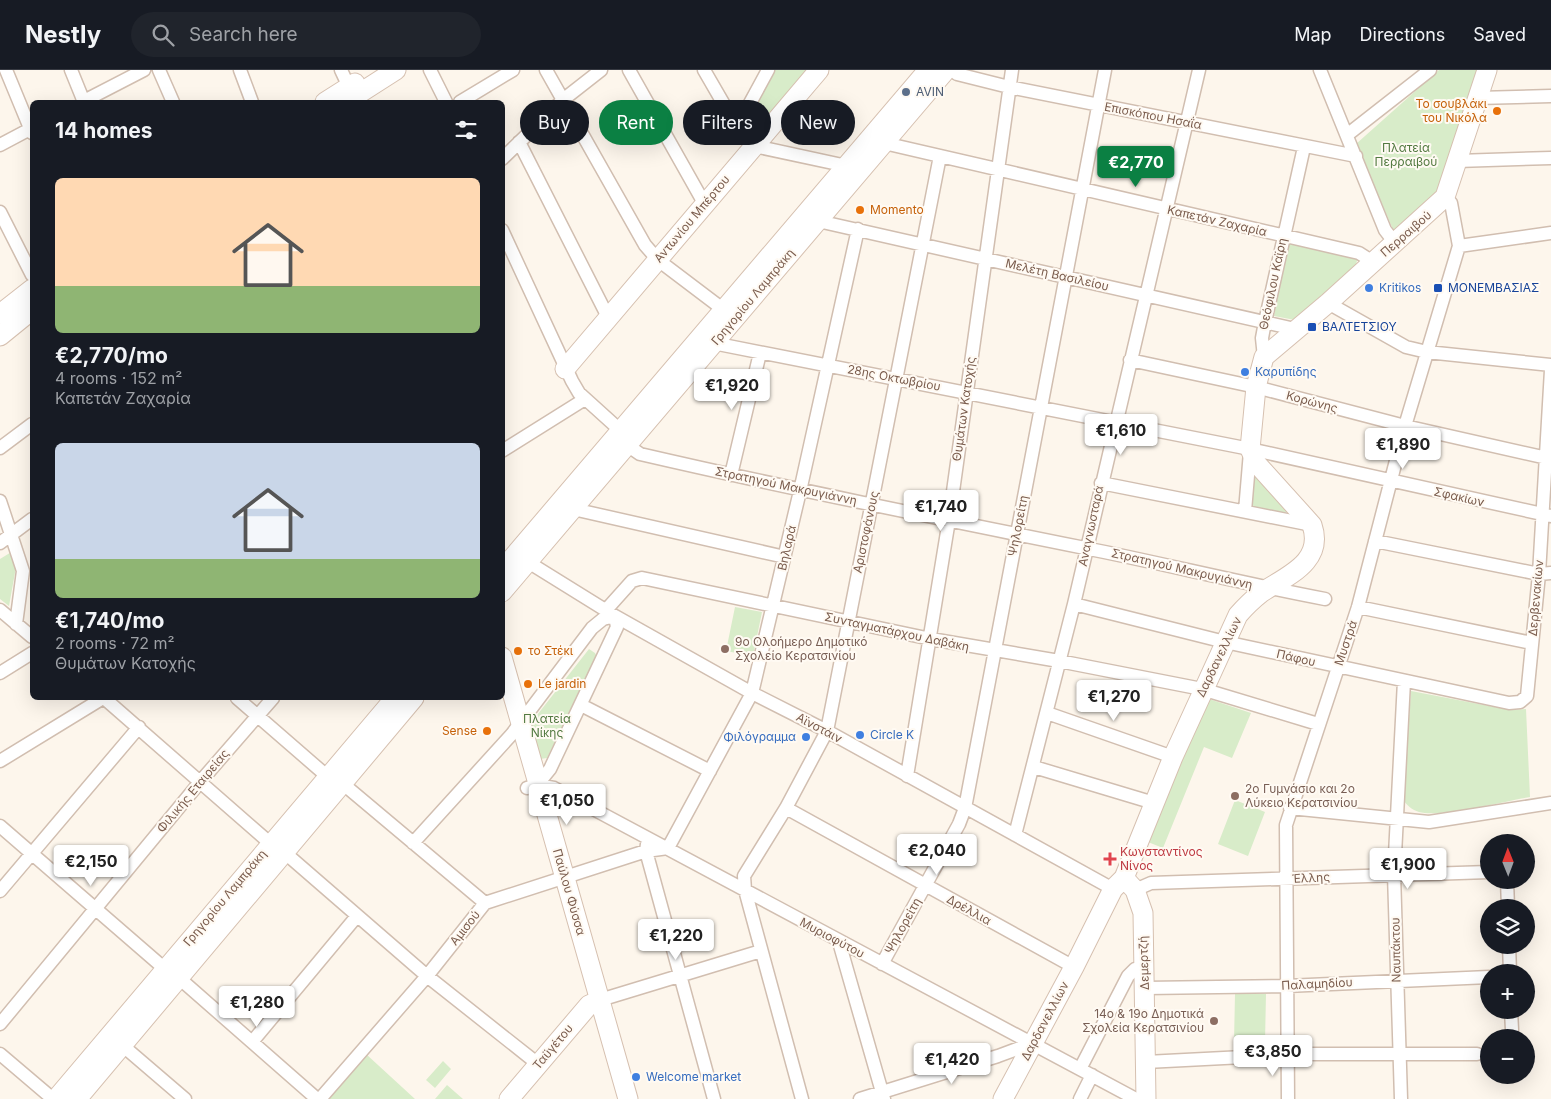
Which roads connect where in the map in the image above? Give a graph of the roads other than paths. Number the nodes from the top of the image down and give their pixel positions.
1 (6, 70) edge
2 (71, 70) edge
3 (144, 70) edge
4 (159, 70) edge
5 (240, 70) edge
6 (375, 70) edge
7 (396, 70) edge
8 (430, 70) edge
9 (513, 70) edge
10 (546, 70) edge
11 (601, 70) edge
12 (629, 70) edge
13 (704, 70) edge
14 (768, 70) edge
15 (819, 70) edge
16 (928, 70) edge
17 (946, 70) edge
18 (952, 70) edge
19 (1012, 70) edge
20 (1105, 70) edge
21 (1199, 70) edge
22 (1430, 70) edge
23 (1487, 70) edge
24 (1322, 71) edge
25 (1009, 87) junction
26 (348, 92) edge
27 (1551, 96) edge
28 (1477, 98) junction
29 (564, 99) junction
30 (83, 100) edge
31 (88, 100) edge
32 (172, 100) edge
33 (251, 100) edge
34 (330, 100) edge
35 (445, 100) edge
36 (463, 100) edge
37 (722, 100) edge
38 (751, 100) edge
39 (1098, 106) junction
40 (1187, 122) junction
41 (30, 125) edge
42 (30, 131) edge
43 (1347, 135) junction
44 (519, 142) junction
45 (884, 143) junction
46 (0, 145) edge
47 (754, 146) junction
48 (1304, 147) junction
49 (505, 156) edge
50 (940, 156) junction
51 (1356, 156) junction
52 (1551, 158) edge
53 (1457, 161) junction
54 (847, 166) junction
55 (998, 170) junction
56 (1081, 189) junction
57 (1445, 197) junction
58 (704, 203) junction
59 (1165, 209) junction
60 (0, 212) edge
61 (818, 220) junction
62 (3, 226) edge
63 (858, 229) junction
64 (1551, 233) edge
65 (1284, 236) junction
66 (505, 237) edge
67 (1395, 243) junction
68 (923, 244) junction
69 (1459, 246) junction
70 (985, 258) junction
71 (658, 260) junction
72 (1373, 262) junction
73 (30, 272) edge
74 (1064, 276) junction
75 (30, 290) edge
76 (1146, 295) junction
77 (1328, 303) junction
78 (724, 310) junction
79 (30, 312) edge
80 (0, 314) edge
81 (608, 318) junction
82 (1264, 322) junction
83 (1295, 329) junction
84 (0, 336) edge
85 (714, 343) junction
86 (1427, 352) junction
87 (760, 353) junction
88 (1264, 357) junction
89 (1130, 360) junction
90 (828, 365) junction
91 (1551, 365) edge
92 (565, 369) junction
93 (1551, 370) edge
94 (896, 379) junction
95 (1256, 387) junction
96 (966, 393) junction
97 (585, 399) junction
98 (1041, 407) junction
99 (1115, 422) junction
100 (30, 426) edge
101 (1405, 426) junction
102 (624, 438) junction
103 (0, 448) edge
104 (505, 449) edge
105 (1250, 449) junction
106 (1548, 459) edge
107 (732, 475) junction
108 (1390, 481) junction
109 (1101, 483) junction
110 (800, 491) junction
111 (0, 501) edge
112 (872, 504) junction
113 (573, 509) junction
114 (1245, 511) junction
115 (1546, 516) edge
116 (30, 520) edge
117 (949, 520) junction
118 (1312, 525) junction
119 (12, 534) junction
120 (1017, 534) junction
121 (1375, 541) junction
122 (0, 543) edge
123 (1086, 548) junction
124 (785, 557) junction
125 (528, 562) junction
126 (505, 567) edge
127 (28, 568) edge
128 (1545, 574) edge
129 (505, 589) edge
130 (1270, 589) junction
131 (1326, 599) dead end
132 (1074, 604) junction
133 (774, 605) junction
134 (1358, 607) junction
135 (0, 610) edge
136 (610, 613) junction
137 (847, 622) junction
138 (16, 624) junction
139 (30, 635) edge
140 (930, 640) junction
141 (1225, 642) junction
142 (1532, 643) junction
143 (995, 651) junction
144 (30, 654) edge
145 (1059, 661) junction
146 (1338, 667) junction
147 (505, 670) edge
148 (0, 673) edge
149 (1404, 681) junction
150 (1202, 689) junction
151 (752, 693) junction
152 (100, 700) edge
153 (105, 700) edge
154 (239, 700) edge
155 (271, 700) edge
156 (394, 700) edge
157 (412, 700) edge
158 (502, 700) edge
159 (1520, 702) joint
160 (581, 705) junction
161 (1047, 713) junction
162 (258, 715) junction
163 (1318, 724) junction
164 (139, 727) junction
165 (827, 731) junction
166 (520, 732) junction
167 (1173, 757) junction
168 (0, 761) edge
169 (1034, 767) junction
170 (710, 771) junction
171 (907, 776) junction
172 (335, 780) junction
173 (200, 782) junction
174 (532, 786) junction
175 (1551, 802) edge
176 (1154, 804) junction
177 (786, 808) junction
178 (965, 808) junction
179 (1290, 808) junction
180 (1396, 819) junction
181 (0, 826) edge
182 (1016, 836) junction
183 (413, 843) junction
184 (647, 845) junction
185 (278, 848) junction
186 (668, 848) junction
187 (32, 854) junction
188 (1480, 872) edge
189 (1394, 874) junction
190 (559, 879) junction
191 (1286, 879) junction
192 (925, 886) junction
193 (1124, 886) junction
194 (745, 890) junction
195 (0, 891) edge
196 (485, 902) junction
197 (95, 909) junction
198 (357, 916) junction
199 (839, 942) junction
200 (761, 951) junction
201 (882, 964) junction
202 (1074, 968) junction
203 (1145, 968) junction
204 (172, 974) junction
205 (678, 974) junction
206 (427, 976) junction
207 (1480, 977) edge
208 (1396, 980) junction
209 (1286, 986) junction
210 (1145, 988) junction
211 (594, 1002) junction
212 (0, 1024) edge
213 (252, 1042) junction
214 (1033, 1042) junction
215 (122, 1045) junction
216 (1400, 1053) junction
217 (0, 1054) edge
218 (1286, 1054) junction
219 (1476, 1054) dead end
220 (1263, 1056) dead end
221 (1146, 1062) junction
222 (538, 1064) junction
223 (1080, 1068) junction
224 (1092, 1075) junction
225 (883, 1096) edge
226 (54, 1099) edge
227 (77, 1099) edge
228 (185, 1099) edge
229 (319, 1099) edge
230 (509, 1099) edge
231 (614, 1099) edge
232 (628, 1099) edge
233 (714, 1099) edge
234 (802, 1099) edge
235 (860, 1099) edge
236 (1003, 1099) edge
237 (1080, 1099) edge
238 (1136, 1099) edge
239 (1146, 1099) edge
240 (1288, 1099) edge
241 (1401, 1099) edge

1 - 41 street
2 - 30 street
3 - 31 street
4 - 32 street
5 - 33 street
6 - 26 street
7 - 26 street
8 - 35 street
9 - 36 street
10 - 29 street
11 - 29 street
12 - 58 street
13 - 37 street
14 - 38 street
15 - 47 street, Αντωνίου Μπέρτου
16 - 54 street, Γρηγορίου Λαμπράκη
17 - 45 street, Γρηγορίου Λαμπράκη
18 - 25 street, Επισκόπου Ησαΐα
19 - 25 street, Θυμάτων Κατοχής
20 - 39 street, Ψηλορείτη
21 - 40 street, Αναγνωσταρά
22 - 43 street
23 - 28 street, Περραιβού
24 - 43 street
25 - 39 street, Επισκόπου Ησαΐα
25 - 55 street, Θυμάτων Κατοχής
26 - 34 street
27 - 28 street
28 - 53 street, Περραιβού
29 - 44 street
29 - 71 street
39 - 40 street, Επισκόπου Ησαΐα
39 - 56 street, Ψηλορείτη
40 - 48 street, Επισκόπου Ησαΐα
40 - 59 street, Αναγνωσταρά
42 - 46 street
43 - 51 street
44 - 49 street
44 - 81 street
45 - 50 street, Καπετάν Ζαχαρία
45 - 61 street, Γρηγορίου Λαμπράκη
47 - 54 street
47 - 58 street, Αντωνίου Μπέρτου
48 - 51 street, Επισκόπου Ησαΐα
48 - 65 street, Θεόφιλου Καϊρη
50 - 55 street, Καπετάν Ζαχαρία
50 - 68 street, Αριστοφάνους
51 - 67 street
52 - 53 street
53 - 57 street, Περραιβού
54 - 78 street, Γρηγορίου Λαμπράκη
55 - 56 street, Καπετάν Ζαχαρία
55 - 70 street, Θυμάτων Κατοχής
56 - 59 street, Καπετάν Ζαχαρία
56 - 74 street, Ψηλορείτη
57 - 67 street, Περραιβού
57 - 69 street, Μυστρά
58 - 71 street, Αντωνίου Μπέρτου
59 - 65 street, Καπετάν Ζαχαρία
59 - 76 street, Αναγνωσταρά
60 - 62 street
61 - 63 street, Μελέτη Βασιλείου
61 - 85 street, Γρηγορίου Λαμπράκη
62 - 73 street
63 - 68 street, Μελέτη Βασιλείου
63 - 90 street, Βηλαρά
64 - 69 street
65 - 72 street, Καπετάν Ζαχαρία
65 - 82 street, Θεόφιλου Καϊρη
66 - 92 street, Στρατηγού Μακρυγιάννη
67 - 72 street, Περραιβού
68 - 70 street, Μελέτη Βασιλείου
68 - 94 street, Αριστοφάνους
69 - 86 street, Μυστρά
70 - 74 street, Μελέτη Βασιλείου
70 - 96 street, Θυμάτων Κατοχής
71 - 78 street
71 - 81 street, Αντωνίου Μπέρτου
72 - 77 street, Περραιβού
74 - 76 street, Μελέτη Βασιλείου
74 - 98 street, Ψηλορείτη
75 - 80 street
76 - 82 street, Μελέτη Βασιλείου
76 - 89 street, Αναγνωσταρά
77 - 83 street, Περραιβού
77 - 86 street
78 - 102 street, Γρηγορίου Λαμπράκη
79 - 84 street
81 - 92 street, Αντωνίου Μπέρτου
82 - 83 street, Μελέτη Βασιλείου
82 - 88 street, Θεόφιλου Καϊρη
83 - 88 street, Περραιβού
85 - 87 street, 28ης Οκτωβρίου
85 - 102 street, Γρηγορίου Λαμπράκη
86 - 91 street
86 - 101 street, Μυστρά
87 - 90 street, 28ης Οκτωβρίου
87 - 107 street
88 - 95 street, Θεόφιλου Καϊρη
89 - 95 street, Κορώνης
89 - 99 street, Αναγνωσταρά
90 - 94 street, 28ης Οκτωβρίου
90 - 110 street, Βηλαρά
92 - 97 street, Στρατηγού Μακρυγιάννη
93 - 106 street, Δερβενακίων
94 - 96 street, 28ης Οκτωβρίου
94 - 112 street, Αριστοφάνους
95 - 101 street, Κορώνης
95 - 105 street, Θεόφιλου Καϊρη
96 - 98 street, 28ης Οκτωβρίου
96 - 117 street, Θυμάτων Κατοχής
97 - 102 street, Στρατηγού Μακρυγιάννη
97 - 104 street
98 - 99 street, 28ης Οκτωβρίου
98 - 120 street, Ψηλορείτη
99 - 105 street, 28ης Οκτωβρίου
99 - 109 street, Αναγνωσταρά
100 - 103 street
101 - 106 street, Κορώνης
101 - 108 street, Μυστρά
102 - 107 street, Στρατηγού Μακρυγιάννη
102 - 113 street, Γρηγορίου Λαμπράκη
102 - 126 street, Γρηγορίου Λαμπράκη
105 - 108 street, Σφακίων
105 - 114 street, Θεόφιλου Καϊρη
105 - 118 street
106 - 115 street, Δερβενακίων
107 - 110 street, Στρατηγού Μακρυγιάννη
108 - 115 street, Σφακίων
108 - 121 street, Μυστρά
109 - 114 street
109 - 123 street, Αναγνωσταρά
110 - 112 street, Στρατηγού Μακρυγιάννη
110 - 124 street, Βηλαρά
111 - 119 street
112 - 117 street, Στρατηγού Μακρυγιάννη
112 - 137 street, Αριστοφάνους
113 - 124 street
113 - 125 street, Γρηγορίου Λαμπράκη
114 - 118 street
115 - 128 street, Δερβενακίων
116 - 119 street
117 - 120 street, Στρατηγού Μακρυγιάννη
117 - 140 street, Θυμάτων Κατοχής
118 - 130 street, Δαρδανελλίων
119 - 122 street
119 - 127 street
120 - 123 street, Στρατηγού Μακρυγιάννη
120 - 143 street, Ψηλορείτη
121 - 128 street
121 - 134 street, Μυστρά
123 - 130 street, Στρατηγού Μακρυγιάννη
123 - 132 street, Αναγνωσταρά
124 - 133 street, Βηλαρά
125 - 129 street, Γρηγορίου Λαμπράκη
125 - 136 street, Αϊνστάιν
127 - 138 street
128 - 142 street, Δερβενακίων
130 - 131 street, Στρατηγού Μακρυγιάννη
130 - 141 street, Δαρδανελλίων
132 - 141 street, Πάφου
132 - 145 street, Αναγνωσταρά
133 - 136 street, Συνταγματάρχου Δαβάκη
133 - 137 street, Συνταγματάρχου Δαβάκη
133 - 151 street, Βηλαρά
134 - 142 street
134 - 146 street, Μυστρά
135 - 138 street
136 - 151 street, Αϊνστάιν
136 - 160 street
136 - 166 street
137 - 140 street, Συνταγματάρχου Δαβάκη
137 - 165 street, Αριστοφάνους
138 - 139 street
140 - 143 street, Συνταγματάρχου Δαβάκη
140 - 171 street, Θυμάτων Κατοχής
141 - 146 street, Πάφου
141 - 150 street, Δαρδανελλίων
142 - 159 street, Δερβενακίων
143 - 145 street, Συνταγματάρχου Δαβάκη
143 - 178 street, Ψηλορείτη
144 - 148 street
145 - 150 street, Συνταγματάρχου Δαβάκη
145 - 161 street, Αναγνωσταρά
146 - 149 street, Πάφου
146 - 163 street, Μυστρά
147 - 166 street, Παύλου Φύσσα
149 - 159 street, Πάφου
149 - 180 street, Ναυπάκτου
150 - 163 street, Συνταγματάρχου Δαβάκη
150 - 167 street, Δαρδανελλίων
151 - 165 street, Αϊνστάιν
151 - 170 street, Βηλαρά
152 - 168 street
153 - 164 street
154 - 162 street
155 - 162 street, Φιλικής Εταιρείας
156 - 172 street, Γρηγορίου Λαμπράκη
157 - 172 street, Γρηγορίου Λαμπράκη
158 - 166 street, Παύλου Φύσσα
160 - 170 street
160 - 174 street
161 - 167 street
161 - 169 street, Αναγνωσταρά
162 - 172 street
162 - 173 street, Φιλικής Εταιρείας
163 - 179 street, Μυστρά
164 - 173 street
164 - 187 street
165 - 171 street, Αϊνστάιν
165 - 177 street, Αριστοφάνους
166 - 174 street, Παύλου Φύσσα
166 - 183 street
167 - 176 street, Δαρδανελλίων
169 - 176 street
169 - 182 street, Αναγνωσταρά
170 - 186 street, Βηλαρά
171 - 178 street, Αϊνστάιν
172 - 183 street
172 - 185 street, Γρηγορίου Λαμπράκη
173 - 185 street
173 - 197 street, Φιλικής Εταιρείας
174 - 184 street, Μυριοφύτου
174 - 190 street, Παύλου Φύσσα
175 - 180 street
176 - 193 street, Δαρδανελλίων
177 - 192 street, Δρέλλια
177 - 194 street, Αριστοφάνους
178 - 182 street, Αϊνστάιν
178 - 192 street, Ψηλορείτη
179 - 180 street
179 - 191 street, Μυστρά
180 - 189 street, Ναυπάκτου
181 - 187 street
182 - 193 street, Αϊνστάιν
183 - 196 street
184 - 186 street, Μυριοφύτου
184 - 190 street, Αμισού
184 - 205 street
185 - 198 street
185 - 204 street, Γρηγορίου Λαμπράκη
186 - 194 street, Μυριοφύτου
187 - 195 street
187 - 197 street
188 - 189 street, Έλλης
189 - 191 street, Έλλης
189 - 208 street, Ναυπάκτου
190 - 196 street, Αμισού
190 - 211 street, Παύλου Φύσσα
191 - 193 street, Έλλης
191 - 209 street, Μυστρά
192 - 201 street, Ψηλορείτη
192 - 202 street, Δρέλλια
193 - 202 street, Δαρδανελλίων
193 - 203 street, Δεμερτζή
194 - 199 street, Μυριοφύτου
194 - 200 street
196 - 206 street, Αμισού
197 - 204 street
197 - 212 street, Φιλικής Εταιρείας
198 - 206 street
198 - 213 street
199 - 201 street, Μυριοφύτου
199 - 225 street
200 - 205 street
200 - 234 street
201 - 214 street, Μυριοφύτου
202 - 214 street, Δαρδανελλίων
203 - 210 street, Δεμερτζή
203 - 223 street
204 - 213 street
204 - 215 street, Γρηγορίου Λαμπράκη
204 - 226 street, Γρηγορίου Λαμπράκη
205 - 211 street
205 - 233 street
206 - 222 street
206 - 229 street, Αμισού
207 - 208 street, Παλαμηδίου
208 - 209 street, Παλαμηδίου
208 - 216 street, Ναυπάκτου
209 - 210 street, Παλαμηδίου
209 - 218 street, Μυστρά
210 - 221 street, Δεμερτζή
211 - 222 street, Ταϋγέτου
211 - 231 street, Παύλου Φύσσα
211 - 232 street, Παύλου Φύσσα
213 - 229 street
214 - 223 street, Μυριοφύτου
214 - 225 street
214 - 236 street, Δαρδανελλίων
215 - 227 street, Γρηγορίου Λαμπράκη
215 - 228 street
216 - 218 street
216 - 219 street
216 - 241 street, Ναυπάκτου
217 - 226 street
218 - 240 street, Μυστρά
220 - 221 street
221 - 239 street, Δεμερτζή
222 - 230 street, Ταϋγέτου
223 - 224 street, Μυριοφύτου
224 - 237 street
224 - 238 street, Μυριοφύτου
225 - 235 street

